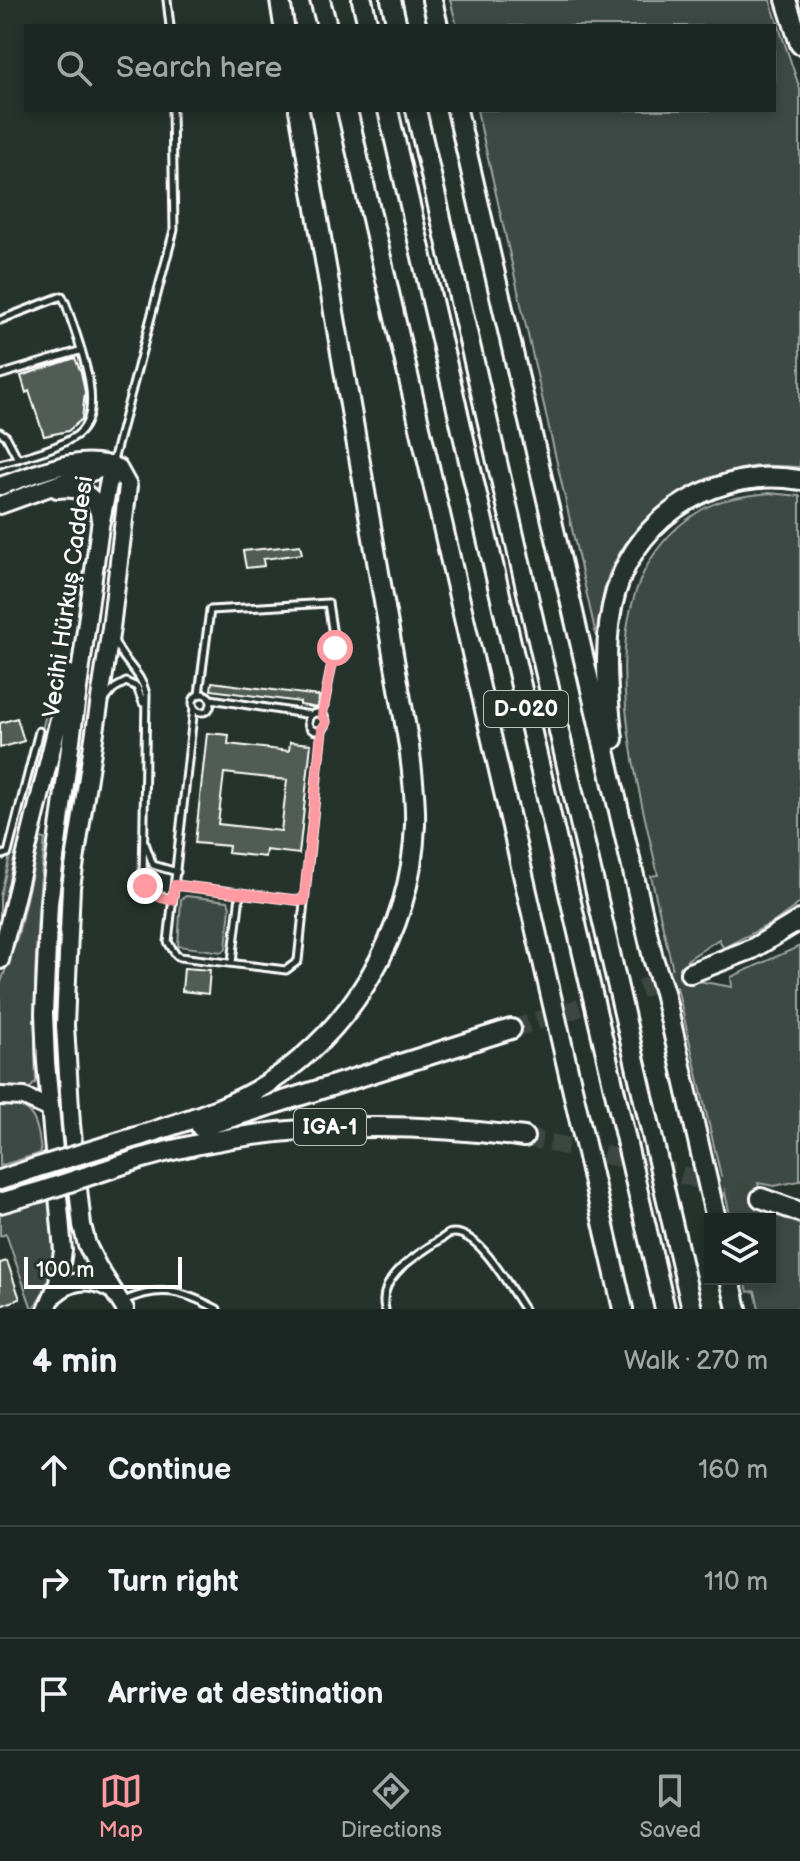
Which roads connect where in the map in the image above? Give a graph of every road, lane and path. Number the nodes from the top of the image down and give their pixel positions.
1 (167, 0) edge
2 (280, 0) edge
3 (320, 0) edge
4 (362, 0) edge
5 (391, 0) edge
6 (432, 0) edge
7 (786, 0) edge
8 (170, 24) edge
9 (284, 24) edge
10 (326, 24) edge
11 (368, 24) edge
12 (397, 24) edge
13 (438, 24) edge
14 (800, 44) edge
15 (172, 112) edge
16 (299, 112) edge
17 (347, 112) edge
18 (388, 112) edge
19 (416, 112) edge
20 (457, 112) edge
21 (0, 320) edge
22 (79, 351) junction
23 (0, 375) edge
24 (0, 432) edge
25 (18, 459) junction
26 (0, 464) edge
27 (112, 465) junction
28 (800, 480) edge
29 (0, 486) edge
30 (40, 492) junction
31 (0, 505) edge
32 (100, 526) junction
33 (86, 627) junction
34 (111, 628) junction
35 (199, 694) junction
36 (211, 699) junction
37 (194, 707) junction
38 (145, 708) junction
39 (97, 711) junction
40 (311, 715) junction
41 (322, 715) junction
42 (322, 729) junction
43 (39, 731) dead end
44 (144, 842) junction
45 (0, 856) edge
46 (177, 872) junction
47 (175, 885) junction
48 (240, 895) junction
49 (172, 900) junction
50 (304, 901) junction
51 (800, 920) edge
52 (0, 960) edge
53 (232, 962) junction
54 (690, 973) tunnel mouth
55 (664, 992) junction
56 (511, 1029) tunnel mouth
57 (0, 1096) edge
58 (48, 1108) junction
59 (524, 1137) tunnel mouth
60 (137, 1148) junction
61 (0, 1180) edge
62 (37, 1180) junction
63 (0, 1191) edge
64 (761, 1198) tunnel mouth
65 (0, 1203) edge
66 (800, 1212) edge
67 (715, 1213) edge
68 (731, 1285) edge
69 (119, 1300) edge
70 (47, 1307) edge
71 (217, 1309) edge
72 (385, 1309) edge
73 (524, 1309) edge
74 (623, 1309) edge
75 (665, 1309) edge
76 (692, 1309) edge
77 (737, 1309) edge

1 - 8 lane
2 - 9 highway
3 - 10 highway
4 - 11 highway
5 - 12 highway
6 - 13 highway
7 - 14 highway
15 - 27 lane
16 - 60 highway
17 - 74 highway
18 - 75 highway, D-020
19 - 76 highway, D-020
20 - 55 highway
21 - 22 lane
22 - 23 lane
22 - 25 lane
24 - 25 lane
25 - 26 lane
27 - 29 main road
27 - 30 main road
27 - 32 main road, Vecihi Hürkuş Caddesi
27 - 34 main road, Vecihi Hürkuş Caddesi
28 - 55 highway
30 - 31 main road
30 - 32 main road
32 - 33 main road, Vecihi Hürkuş Caddesi
33 - 52 main road
33 - 58 main road, Vecihi Hürkuş Caddesi
34 - 38 lane
34 - 39 main road, Vecihi Hürkuş Caddesi
35 - 36 lane
35 - 37 lane
35 - 41 lane
36 - 37 lane
36 - 40 lane
37 - 46 lane
38 - 39 lane
38 - 44 lane
39 - 69 main road, Vecihi Hürkuş Caddesi
40 - 41 lane
40 - 42 lane
41 - 42 lane
42 - 50 lane
43 - 45 lane
44 - 46 lane
44 - 49 lane
46 - 47 lane
47 - 48 lane
47 - 49 lane
48 - 50 lane
48 - 53 lane
49 - 53 lane
50 - 53 lane
51 - 54 highway
55 - 67 highway
56 - 60 highway
57 - 58 main road
58 - 70 main road, Vecihi Hürkuş Caddesi
59 - 60 highway, IGA-1
60 - 62 highway, IGA-1, bridge
61 - 62 highway
62 - 63 highway
62 - 65 highway, IGA-1
64 - 66 highway
68 - 77 highway
69 - 70 main road
69 - 71 lane
72 - 73 lane

